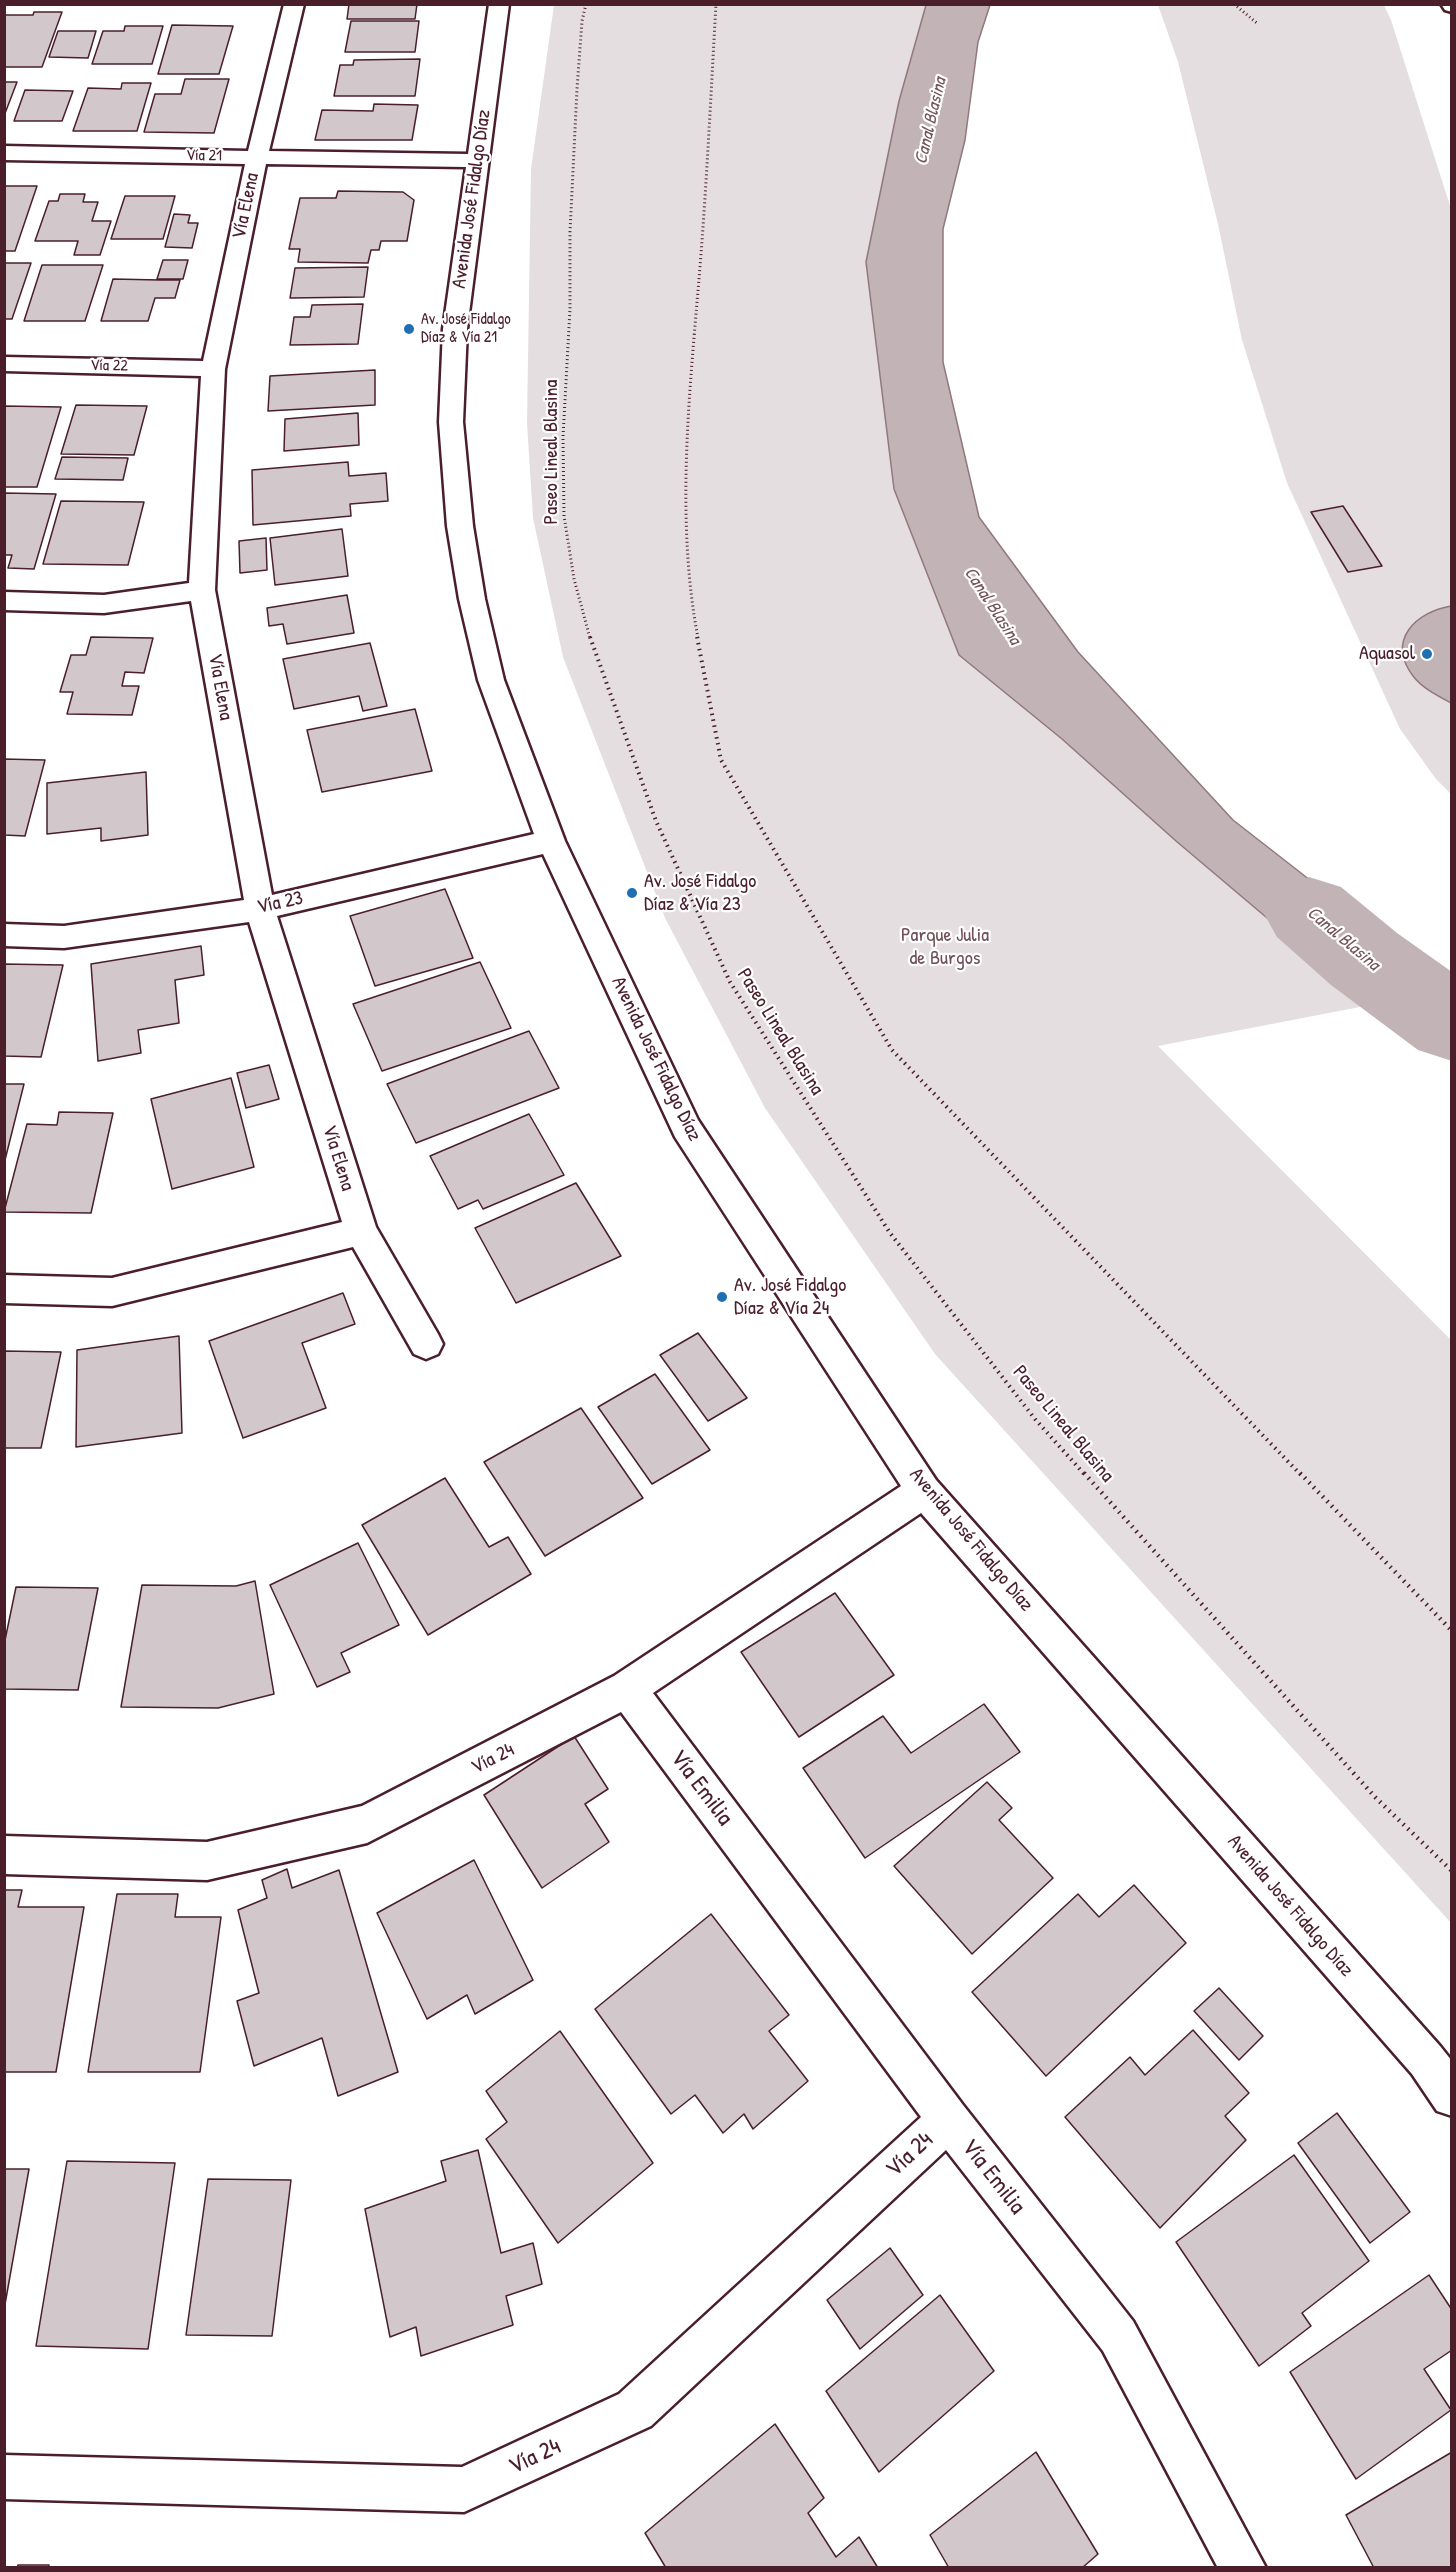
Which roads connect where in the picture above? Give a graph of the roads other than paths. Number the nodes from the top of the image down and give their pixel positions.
1 (294, 4) edge
2 (499, 4) edge
3 (4, 153) edge
4 (256, 157) junction
5 (476, 161) junction
6 (4, 364) edge
7 (213, 369) junction
8 (202, 590) junction
9 (4, 601) edge
10 (551, 841) junction
11 (260, 909) junction
12 (4, 935) edge
13 (361, 1231) junction
14 (4, 1289) edge
15 (426, 1344) dead end
16 (924, 1491) junction
17 (627, 1689) junction
18 (4, 1854) edge
19 (1452, 2096) edge
20 (948, 2120) junction
21 (4, 2477) edge
22 (1243, 2568) edge

1 - 4 street, Vía Elena
2 - 5 street, Avenida José Fidalgo Díaz
3 - 4 street, Vía 21
4 - 5 street, Vía 21
4 - 7 street, Vía Elena
5 - 10 street, Avenida José Fidalgo Díaz
6 - 7 street, Vía 22
7 - 8 street, Vía Elena
8 - 9 street
8 - 11 street, Vía Elena
10 - 11 street, Vía 23
10 - 16 street, Avenida José Fidalgo Díaz
11 - 12 street, Vía 23
11 - 13 street, Vía Elena
13 - 14 street
13 - 15 street, Vía Elena
16 - 17 street, Vía 24
16 - 19 street, Avenida José Fidalgo Díaz
17 - 18 street, Vía 24
17 - 20 street, Vía Emilia
20 - 21 street, Vía 24
20 - 22 street, Vía Emilia

